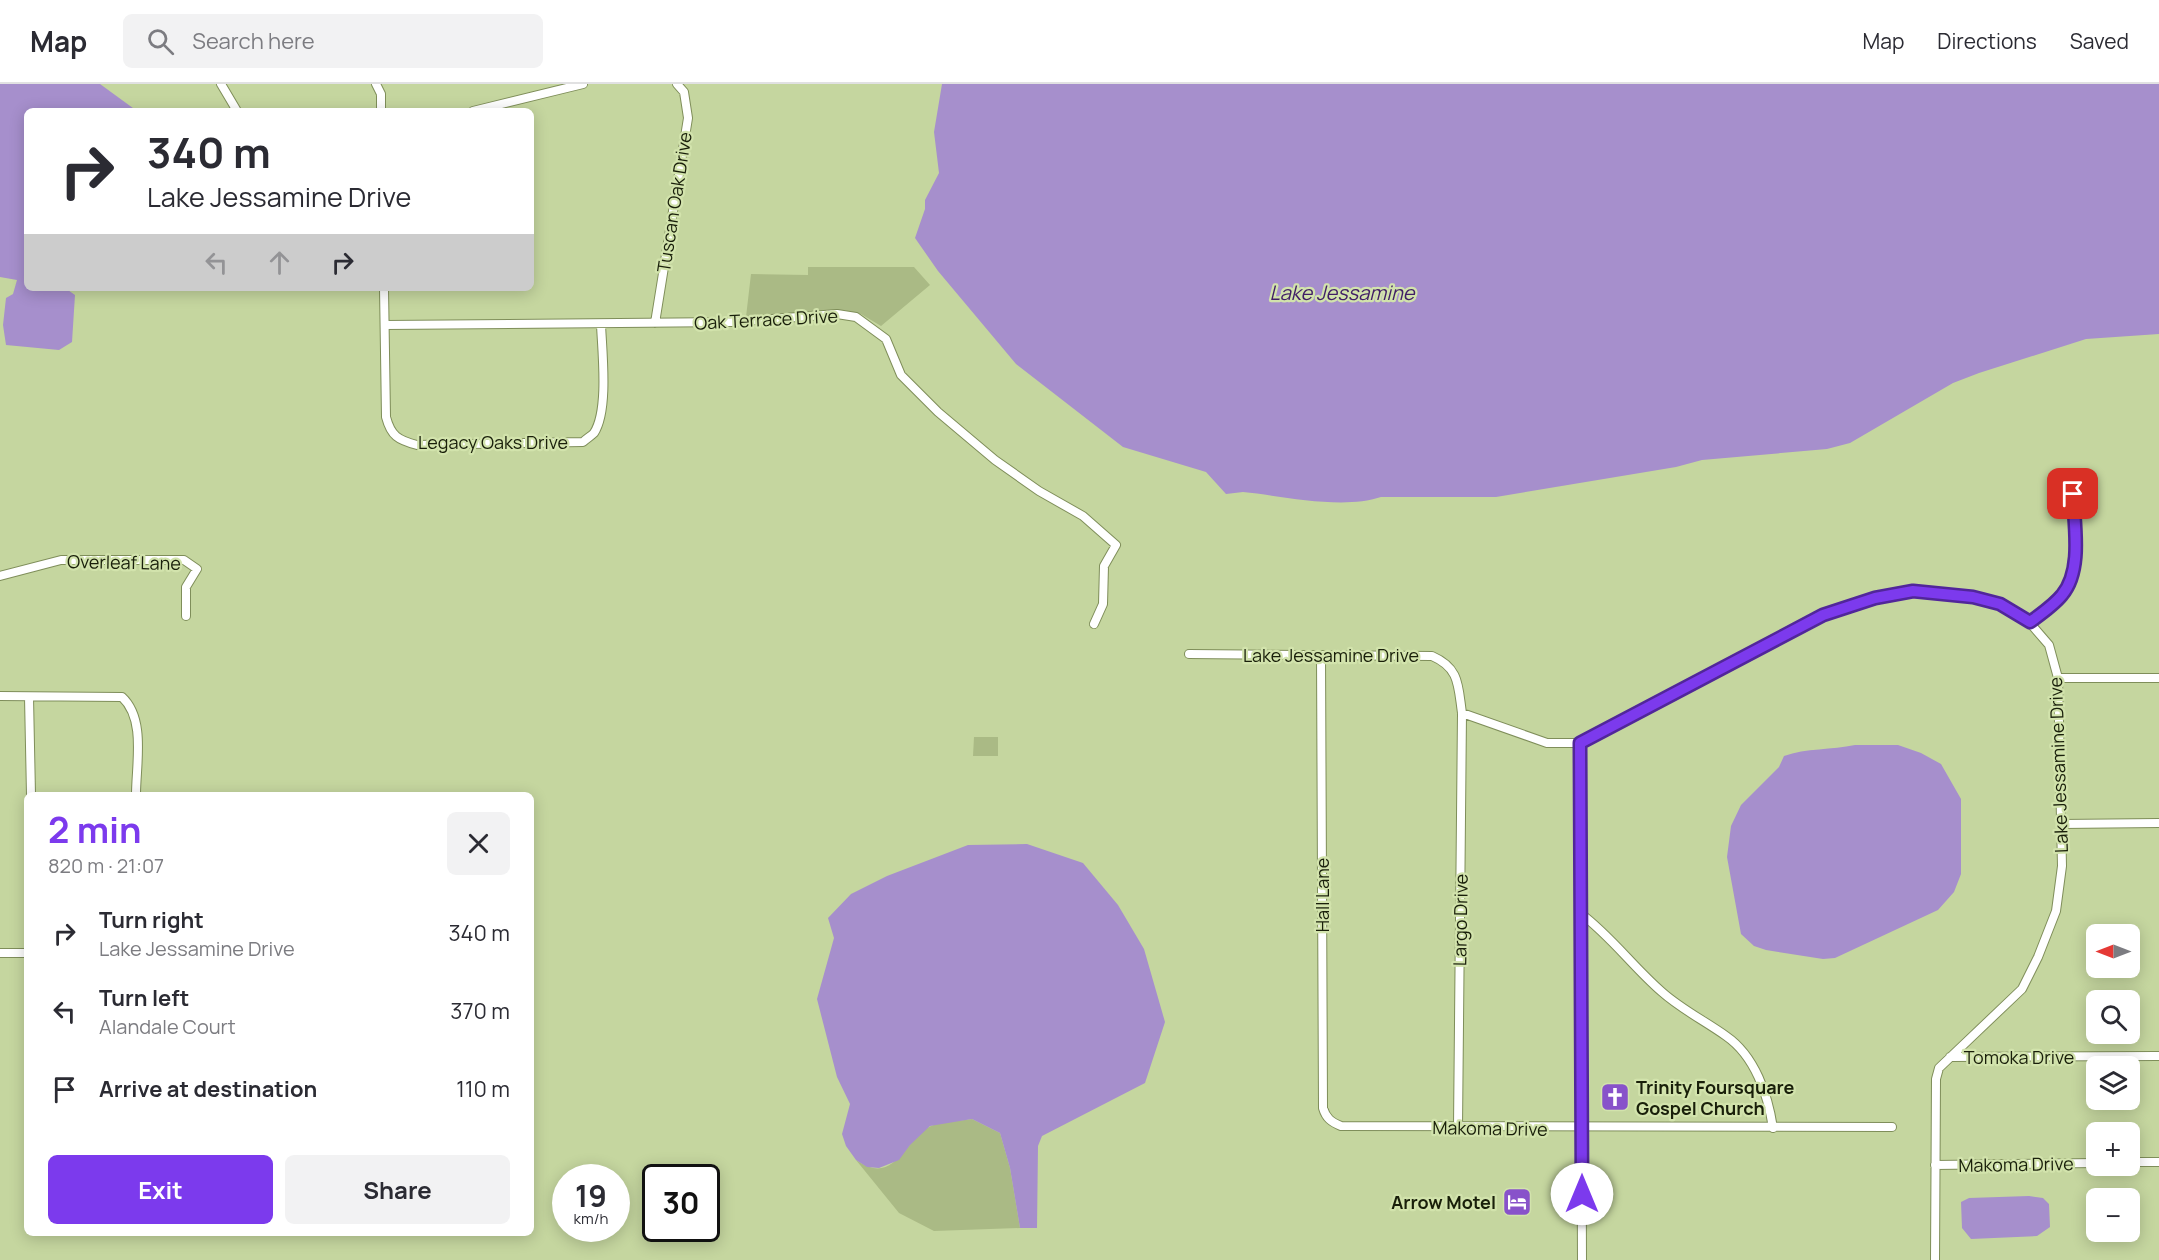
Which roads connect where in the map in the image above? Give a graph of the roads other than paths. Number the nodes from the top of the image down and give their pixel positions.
1 (221, 84) edge
2 (376, 84) edge
3 (584, 84) edge
4 (677, 84) edge
5 (235, 108) edge
6 (381, 108) edge
7 (485, 108) edge
8 (384, 291) edge
9 (655, 323) junction
10 (602, 324) junction
11 (385, 326) junction
12 (2072, 484) dead end
13 (0, 576) edge
14 (186, 616) dead end
15 (2030, 622) junction
16 (1094, 624) dead end
17 (1189, 654) dead end
18 (1321, 655) junction
19 (2058, 678) junction
20 (2159, 678) edge
21 (0, 696) edge
22 (29, 697) junction
23 (1462, 713) junction
24 (1580, 743) junction
25 (31, 792) edge
26 (136, 792) edge
27 (2159, 823) edge
28 (2061, 824) junction
29 (1580, 913) junction
30 (0, 953) edge
31 (24, 953) edge
32 (2159, 1056) edge
33 (1950, 1057) junction
34 (1341, 1126) joint
35 (1458, 1127) junction
36 (1892, 1127) dead end
37 (1582, 1128) junction
38 (1773, 1128) junction
39 (2140, 1162) edge
40 (2159, 1162) edge
41 (2086, 1163) edge
42 (1935, 1165) junction
43 (1582, 1260) edge
44 (1935, 1260) edge

1 - 5 street
2 - 6 street
3 - 7 street
4 - 9 street, Tuscan Oak Drive
8 - 11 street, Legacy Oaks Drive
9 - 10 street, Oak Terrace Drive
9 - 16 street, Oak Terrace Drive
10 - 11 street, Oak Terrace Drive
10 - 11 street, Legacy Oaks Drive
12 - 15 street
13 - 14 street, Overleaf Lane
15 - 19 street, Lake Jessamine Drive
15 - 24 street, Lake Jessamine Drive
17 - 18 street, Lake Jessamine Drive
18 - 23 street, Lake Jessamine Drive
18 - 34 street, Hall Lane
19 - 20 street
19 - 28 street, Lake Jessamine Drive
21 - 22 street
22 - 25 street
22 - 26 street
23 - 24 street, Lake Jessamine Drive
23 - 35 street, Largo Drive
24 - 29 street
27 - 28 street
28 - 33 street, Lake Jessamine Drive
29 - 37 street
29 - 38 street
30 - 31 street
32 - 33 street, Tomoka Drive
33 - 42 street, Lake Jessamine Drive
34 - 35 street, Makoma Drive
35 - 37 street, Makoma Drive
36 - 38 street, Makoma Drive
37 - 38 street, Makoma Drive
37 - 43 street
39 - 40 street
41 - 42 street, Makoma Drive
42 - 44 street, Lake Jessamine Drive

